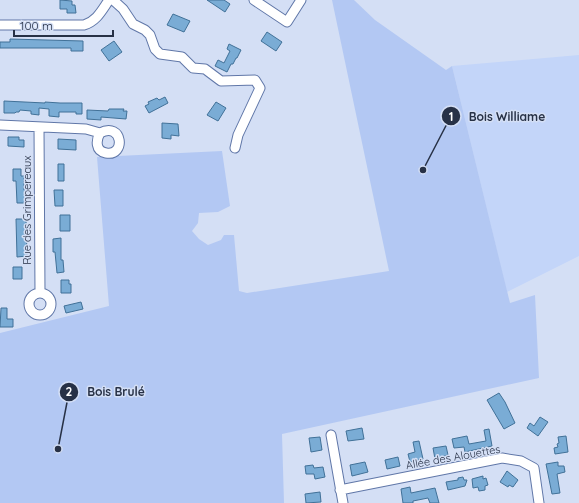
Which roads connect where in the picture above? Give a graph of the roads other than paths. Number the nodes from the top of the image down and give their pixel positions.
1 (109, 0) edge
2 (113, 0) edge
3 (254, 0) edge
4 (301, 0) edge
5 (0, 25) edge
6 (0, 125) edge
7 (39, 126) junction
8 (100, 133) dead end
9 (235, 148) dead end
10 (40, 293) dead end
11 (331, 435) dead end
12 (340, 490) junction
13 (343, 503) edge
14 (539, 503) edge

1 - 5 street
2 - 9 street
3 - 4 street
6 - 7 street
7 - 8 street
7 - 10 street, Rue des Grimpereaux
11 - 12 street
12 - 13 street
12 - 14 street, Allée des Alouettes

